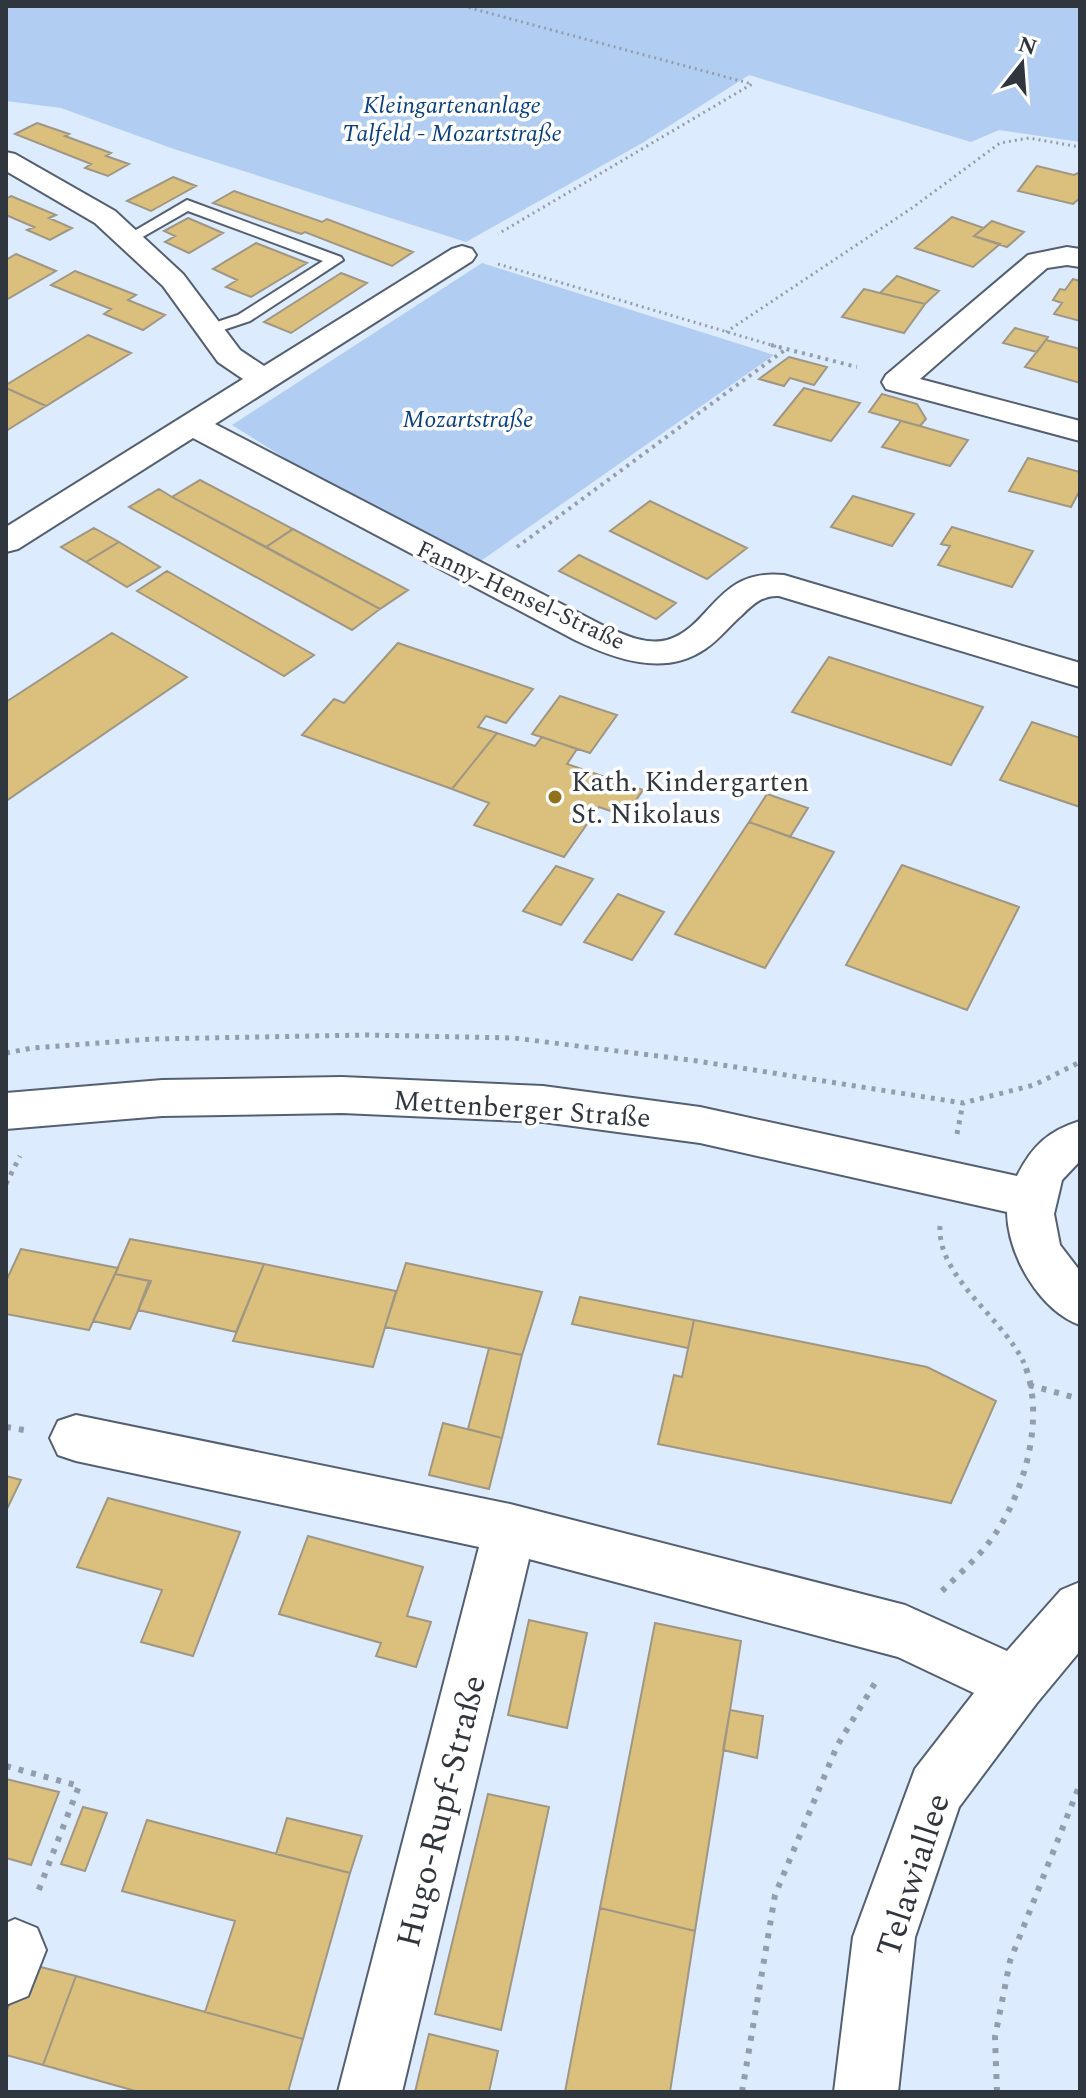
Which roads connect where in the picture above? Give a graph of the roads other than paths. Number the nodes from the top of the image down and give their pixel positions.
1 (6, 160) edge
2 (127, 240) junction
3 (462, 255) road end
4 (1080, 258) edge
5 (211, 329) junction
6 (266, 381) junction
7 (195, 426) junction
8 (1080, 431) edge
9 (6, 542) edge
10 (1080, 675) edge
11 (6, 1111) edge
12 (1080, 1139) edge
13 (1031, 1198) junction
14 (1080, 1304) edge
15 (76, 1438) dead end
16 (510, 1529) junction
17 (1080, 1609) edge
18 (1016, 1684) junction
19 (370, 2092) edge
20 (866, 2092) edge

1 - 2 street
2 - 5 street
2 - 5 lane
3 - 6 street
4 - 8 street
5 - 6 street
6 - 7 street
7 - 9 street
7 - 10 street, Fanny-Hensel-Straße
11 - 13 street, Mettenberger Straße
12 - 13 street
13 - 14 street
15 - 16 street
16 - 18 street
16 - 19 street, Hugo-Rupf-Straße
17 - 18 street, Telawiallee
18 - 20 street, Telawiallee

